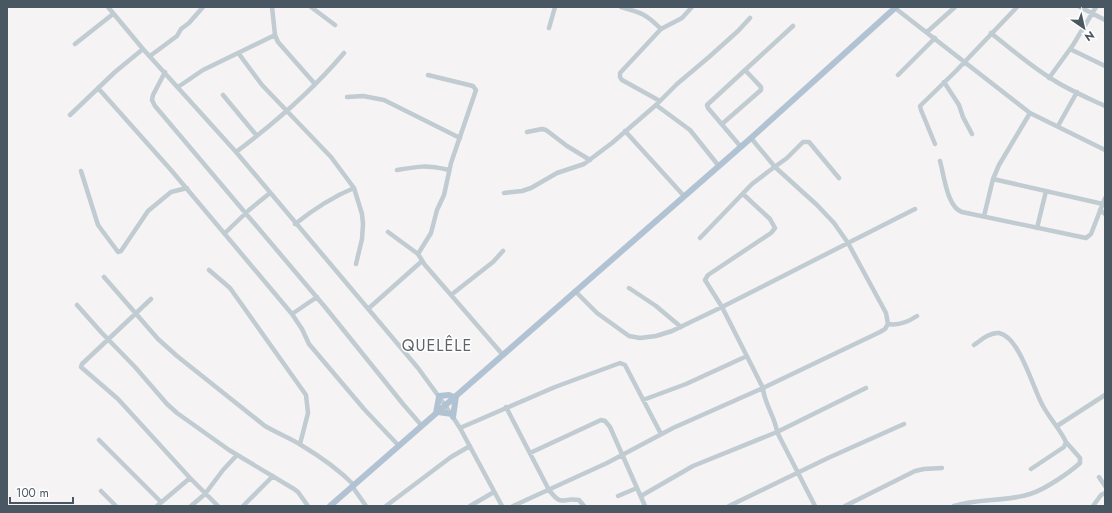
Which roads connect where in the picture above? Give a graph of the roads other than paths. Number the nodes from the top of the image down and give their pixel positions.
1 (108, 7) edge
2 (204, 7) edge
3 (272, 7) edge
4 (311, 7) edge
5 (555, 7) edge
6 (621, 7) edge
7 (692, 7) edge
8 (896, 7) edge
9 (954, 7) edge
10 (1017, 7) edge
11 (1080, 7) edge
12 (1096, 7) edge
13 (1092, 13) junction
14 (112, 14) junction
15 (750, 18) dead end
16 (1105, 20) edge
17 (335, 25) dead end
18 (793, 26) dead end
19 (549, 28) dead end
20 (661, 29) junction
21 (927, 32) junction
22 (992, 33) junction
23 (275, 35) junction
24 (935, 38) junction
25 (75, 44) dead end
26 (143, 49) junction
27 (1070, 49) junction
28 (344, 53) dead end
29 (239, 54) junction
30 (150, 56) junction
31 (964, 62) junction
32 (1105, 66) edge
33 (745, 70) junction
34 (165, 72) junction
35 (428, 75) dead end
36 (898, 75) dead end
37 (1050, 78) junction
38 (944, 82) junction
39 (315, 84) junction
40 (178, 87) junction
41 (98, 88) junction
42 (1077, 92) junction
43 (224, 95) dead end
44 (347, 97) dead end
45 (658, 103) junction
46 (1105, 106) edge
47 (288, 111) junction
48 (1030, 113) junction
49 (70, 114) dead end
50 (722, 124) junction
51 (1058, 126) junction
52 (527, 132) dead end
53 (625, 132) junction
54 (972, 134) dead end
55 (257, 136) junction
56 (460, 138) junction
57 (751, 138) junction
58 (935, 144) dead end
59 (741, 147) junction
60 (1105, 150) edge
61 (236, 152) junction
62 (590, 160) junction
63 (940, 161) dead end
64 (718, 166) junction
65 (775, 167) junction
66 (397, 170) dead end
67 (449, 170) junction
68 (80, 171) dead end
69 (839, 178) dead end
70 (993, 179) junction
71 (187, 188) junction
72 (354, 188) junction
73 (1046, 191) junction
74 (270, 193) junction
75 (504, 193) dead end
76 (743, 194) junction
77 (684, 196) junction
78 (1105, 198) edge
79 (1103, 204) junction
80 (915, 209) dead end
81 (1100, 210) junction
82 (246, 214) junction
83 (1105, 214) edge
84 (984, 216) junction
85 (295, 224) junction
86 (1037, 228) junction
87 (388, 232) dead end
88 (225, 233) junction
89 (700, 238) dead end
90 (848, 243) junction
91 (503, 251) dead end
92 (418, 254) junction
93 (422, 261) junction
94 (356, 264) dead end
95 (209, 270) dead end
96 (104, 277) dead end
97 (629, 288) dead end
98 (575, 291) junction
99 (451, 296) junction
100 (317, 297) junction
101 (151, 299) dead end
102 (76, 305) dead end
103 (722, 308) junction
104 (368, 309) junction
105 (135, 314) junction
106 (292, 314) junction
107 (917, 316) dead end
108 (888, 324) junction
109 (681, 327) junction
110 (108, 339) junction
111 (974, 345) dead end
112 (504, 355) junction
113 (747, 356) junction
114 (763, 388) junction
115 (866, 388) dead end
116 (1105, 396) edge
117 (439, 397) junction
118 (455, 397) junction
119 (643, 400) junction
120 (445, 405) junction
121 (506, 407) junction
122 (437, 412) junction
123 (452, 415) junction
124 (904, 424) dead end
125 (422, 426) junction
126 (1057, 426) junction
127 (460, 428) junction
128 (777, 432) junction
129 (661, 434) junction
130 (99, 440) dead end
131 (1066, 442) junction
132 (300, 444) junction
133 (399, 446) junction
134 (470, 446) junction
135 (530, 453) junction
136 (622, 454) junction
137 (238, 455) junction
138 (942, 468) dead end
139 (1031, 469) dead end
140 (797, 472) junction
141 (274, 476) junction
142 (1099, 477) dead end
143 (190, 478) junction
144 (353, 486) junction
145 (1105, 486) edge
146 (637, 488) junction
147 (549, 490) junction
148 (101, 491) dead end
149 (494, 492) junction
150 (1105, 493) edge
151 (206, 494) junction
152 (618, 496) dead end
153 (641, 496) junction
154 (161, 502) junction
155 (116, 506) edge
156 (157, 506) edge
157 (191, 506) edge
158 (218, 506) edge
159 (243, 506) edge
160 (308, 506) edge
161 (330, 506) edge
162 (366, 506) edge
163 (386, 506) edge
164 (470, 506) edge
165 (502, 506) edge
166 (513, 506) edge
167 (584, 506) edge
168 (645, 506) edge
169 (729, 506) edge
170 (815, 506) edge
171 (845, 506) edge
172 (954, 506) edge
173 (1093, 506) edge

1 - 14 street
2 - 30 street
3 - 23 street
4 - 17 street
5 - 19 street
6 - 20 street
7 - 20 street
8 - 21 street
8 - 57 main road
9 - 21 street
10 - 22 street
11 - 13 street
12 - 13 street
13 - 16 street
13 - 27 street
14 - 25 street
14 - 26 street
15 - 45 street
18 - 33 street
20 - 45 street
21 - 24 street
22 - 31 street
22 - 37 street
23 - 29 street
23 - 39 street
24 - 31 street
24 - 36 street
26 - 30 street
26 - 41 street
27 - 32 street
27 - 37 street
28 - 39 street
29 - 40 street
29 - 47 street
30 - 34 street
31 - 38 street
31 - 48 street
33 - 50 street
33 - 50 street
34 - 40 street
34 - 82 street
35 - 56 street
37 - 42 street
38 - 54 street
38 - 58 street
39 - 47 street
40 - 61 street
41 - 49 street
41 - 71 street
42 - 46 street
42 - 51 street
43 - 55 street
44 - 56 street
45 - 53 street
45 - 64 street
47 - 55 street
47 - 72 street
48 - 51 street
48 - 70 street
50 - 59 street
51 - 60 street
52 - 62 street
53 - 62 street
53 - 77 street
55 - 61 street
56 - 67 street
57 - 59 main road
57 - 65 street
59 - 64 main road
61 - 74 street
62 - 75 street
63 - 84 street
64 - 77 main road
65 - 69 street
65 - 76 street
65 - 90 street
66 - 67 street
67 - 92 street
68 - 71 street
70 - 73 street
70 - 84 street
71 - 88 street
72 - 85 street
72 - 94 street
73 - 79 street
73 - 86 street
74 - 82 street
74 - 85 street
76 - 89 street
76 - 103 street
77 - 98 main road
78 - 79 street
79 - 81 street
80 - 90 street
81 - 83 street
81 - 86 street
82 - 88 street
82 - 100 street
84 - 86 street
85 - 104 street
87 - 92 street
88 - 106 street
90 - 103 street
90 - 108 street
91 - 99 street
92 - 93 street
93 - 99 street
93 - 104 street
95 - 132 street
96 - 105 street
97 - 109 street
98 - 109 street
98 - 112 main road
99 - 112 street
100 - 106 street
100 - 125 street
101 - 105 street
102 - 110 street
103 - 109 street
103 - 113 street
104 - 117 street
105 - 110 street
105 - 132 street
106 - 133 street
107 - 108 street
108 - 114 street
110 - 137 street
110 - 143 street
111 - 126 street
112 - 118 main road
113 - 114 street
113 - 119 street
114 - 128 street
114 - 129 street
115 - 128 street
116 - 126 street
117 - 118 main road
117 - 120 street
117 - 122 main road
118 - 120 main road
118 - 123 main road
119 - 121 street
119 - 129 street
120 - 122 main road
120 - 123 street
121 - 127 street
121 - 135 street
122 - 123 main road
122 - 125 main road
123 - 127 street
124 - 140 street
125 - 133 main road
126 - 131 street
127 - 134 street
128 - 140 street
128 - 153 street
129 - 136 street
130 - 154 street
131 - 139 street
131 - 172 street
132 - 144 street
133 - 144 main road
134 - 149 street
134 - 163 street
135 - 136 street
135 - 147 street
136 - 146 street
136 - 147 street
137 - 141 street
137 - 151 street
138 - 171 street
140 - 169 street
140 - 170 street
141 - 159 street
141 - 160 street
142 - 145 street
143 - 151 street
143 - 154 street
144 - 161 main road
144 - 162 street
146 - 152 street
146 - 153 street
147 - 166 street
147 - 167 street
148 - 155 street
149 - 164 street
149 - 165 street
150 - 173 street
151 - 157 street
151 - 158 street
153 - 168 street
154 - 156 street

